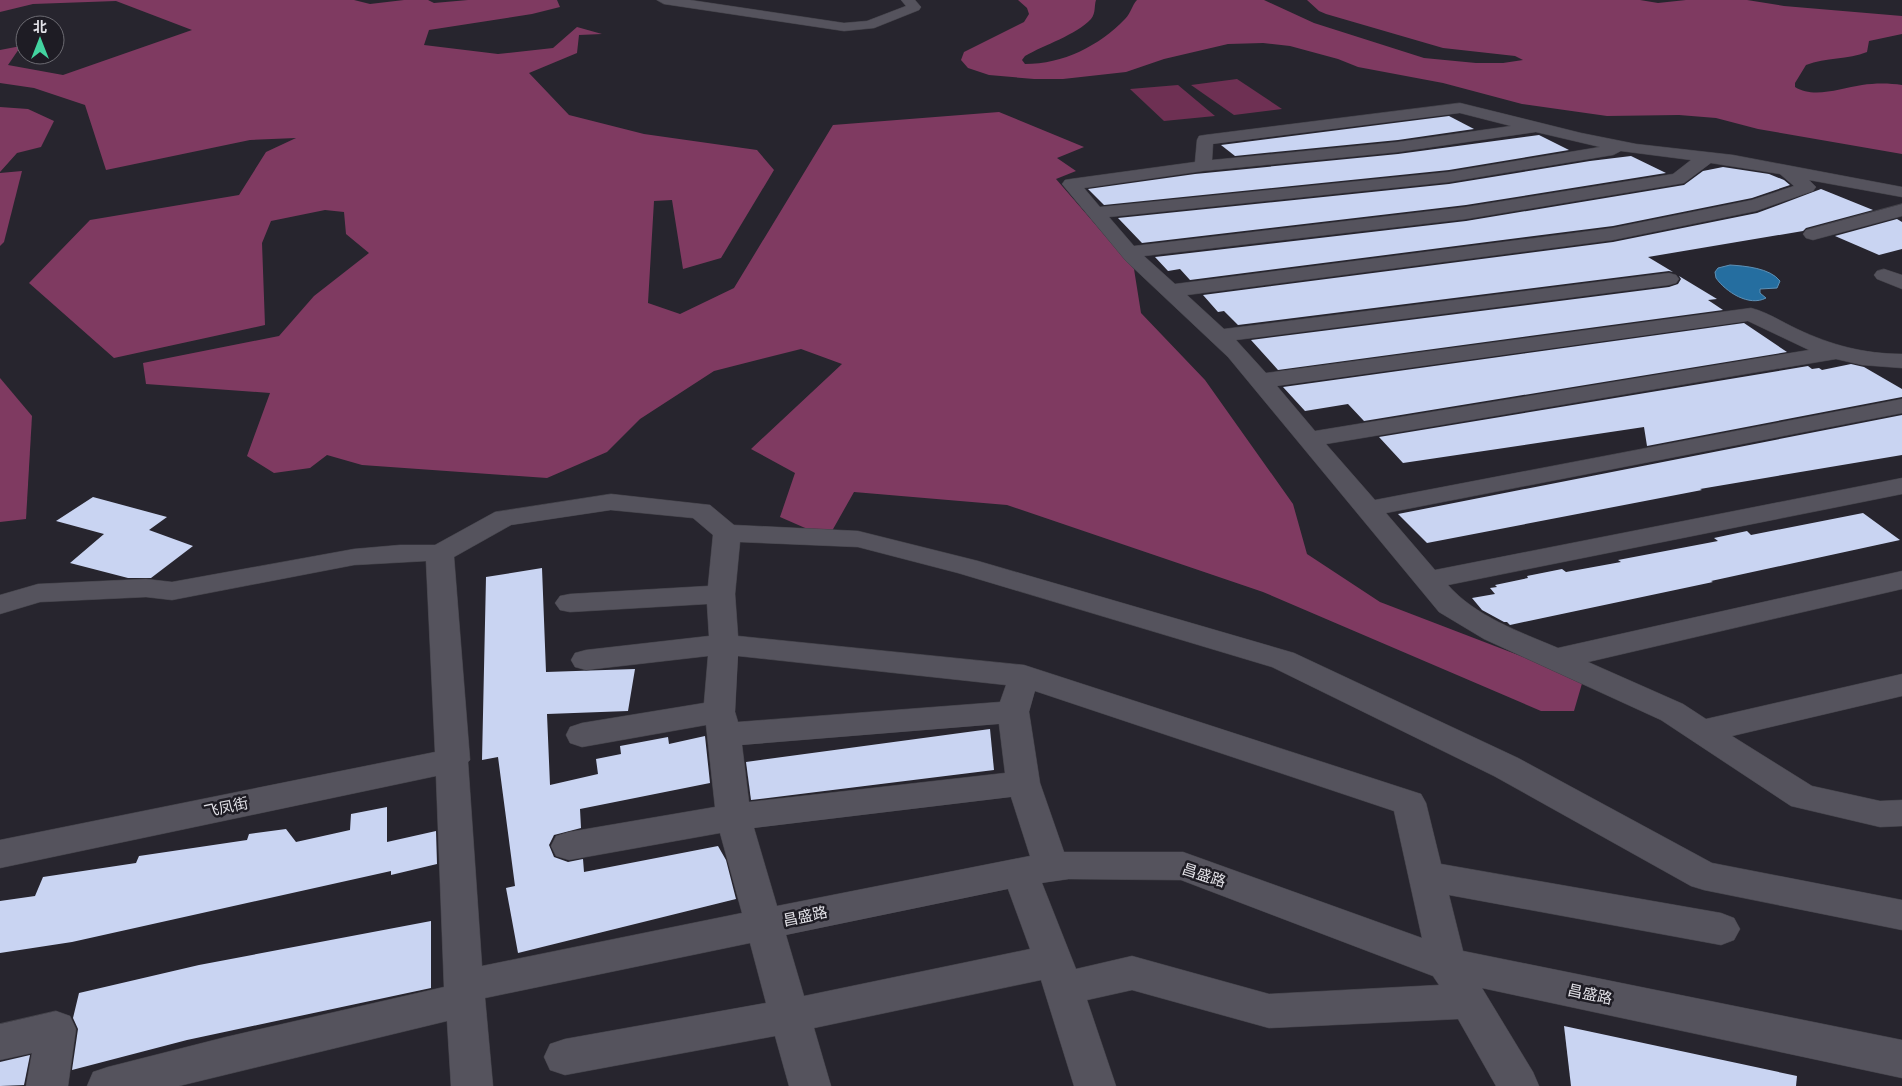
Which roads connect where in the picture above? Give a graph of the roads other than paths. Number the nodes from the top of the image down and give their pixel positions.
1 (664, 0) edge
2 (895, 0) edge
3 (909, 1) edge
4 (848, 13) dead end
5 (885, 19) junction
6 (1535, 127) junction
7 (1629, 148) junction
8 (1707, 157) junction
9 (1203, 166) junction
10 (1783, 170) junction
11 (1902, 192) edge
12 (1902, 210) edge
13 (1096, 213) junction
14 (1813, 234) dead end
15 (1129, 252) junction
16 (1902, 268) edge
17 (1669, 279) dead end
18 (1902, 283) edge
19 (1170, 291) junction
20 (1218, 336) junction
21 (1833, 353) junction
22 (1902, 361) edge
23 (1260, 381) junction
24 (1902, 406) edge
25 (1309, 439) junction
26 (1902, 486) edge
27 (1368, 510) junction
28 (727, 534) junction
29 (440, 553) junction
30 (1428, 580) junction
31 (1902, 580) edge
32 (721, 594) junction
33 (570, 603) dead end
34 (0, 605) edge
35 (724, 644) junction
36 (1555, 659) junction
37 (586, 660) dead end
38 (1024, 676) junction
39 (1902, 686) edge
40 (1013, 712) junction
41 (722, 724) junction
42 (1701, 732) junction
43 (582, 735) dead end
44 (452, 760) junction
45 (1023, 783) junction
46 (1902, 813) edge
47 (733, 817) junction
48 (569, 846) dead end
49 (0, 854) edge
50 (1036, 870) junction
51 (1426, 876) junction
52 (1902, 915) edge
53 (765, 924) junction
54 (1721, 929) dead end
55 (1448, 964) junction
56 (1058, 974) junction
57 (464, 993) junction
58 (1469, 1001) junction
59 (790, 1016) junction
60 (0, 1042) edge
61 (565, 1058) dead end
62 (1902, 1059) edge
63 (47, 1086) edge
64 (108, 1086) edge
65 (472, 1086) edge
66 (810, 1086) edge
67 (1095, 1086) edge
68 (1518, 1086) edge

1 - 5 street
2 - 3 street
3 - 5 street
4 - 5 street
6 - 7 street
6 - 9 street
6 - 9 street
7 - 8 street
7 - 13 street
8 - 10 street
8 - 15 street
9 - 13 street
10 - 11 street
10 - 19 street
12 - 14 street
13 - 15 street
15 - 19 street
16 - 18 street
17 - 20 street
19 - 20 street
20 - 23 street
21 - 22 street
21 - 23 street
21 - 25 street
23 - 25 street
24 - 27 street
25 - 27 street
26 - 30 street
27 - 30 street
28 - 29 street
28 - 32 street
28 - 52 street
29 - 34 street
29 - 44 street
30 - 36 street
31 - 36 street
32 - 33 street
32 - 35 street
35 - 37 street
35 - 38 street
35 - 41 street
36 - 42 street
38 - 40 street
38 - 51 street
39 - 42 street
40 - 41 street
40 - 45 street
41 - 43 street
41 - 47 street
42 - 46 street
44 - 49 street, 飞凤街
44 - 57 street
45 - 47 street
45 - 50 street
47 - 48 street
47 - 53 street
50 - 53 street, 昌盛路
50 - 55 street, 昌盛路
50 - 56 street
51 - 54 street
51 - 55 street
53 - 57 street, 昌盛路
53 - 59 street
55 - 58 street
55 - 62 street, 昌盛路
56 - 58 street
56 - 59 street
56 - 67 street
57 - 64 street, 昌盛路
57 - 65 street
58 - 68 street
59 - 61 street
59 - 66 street
60 - 63 street

